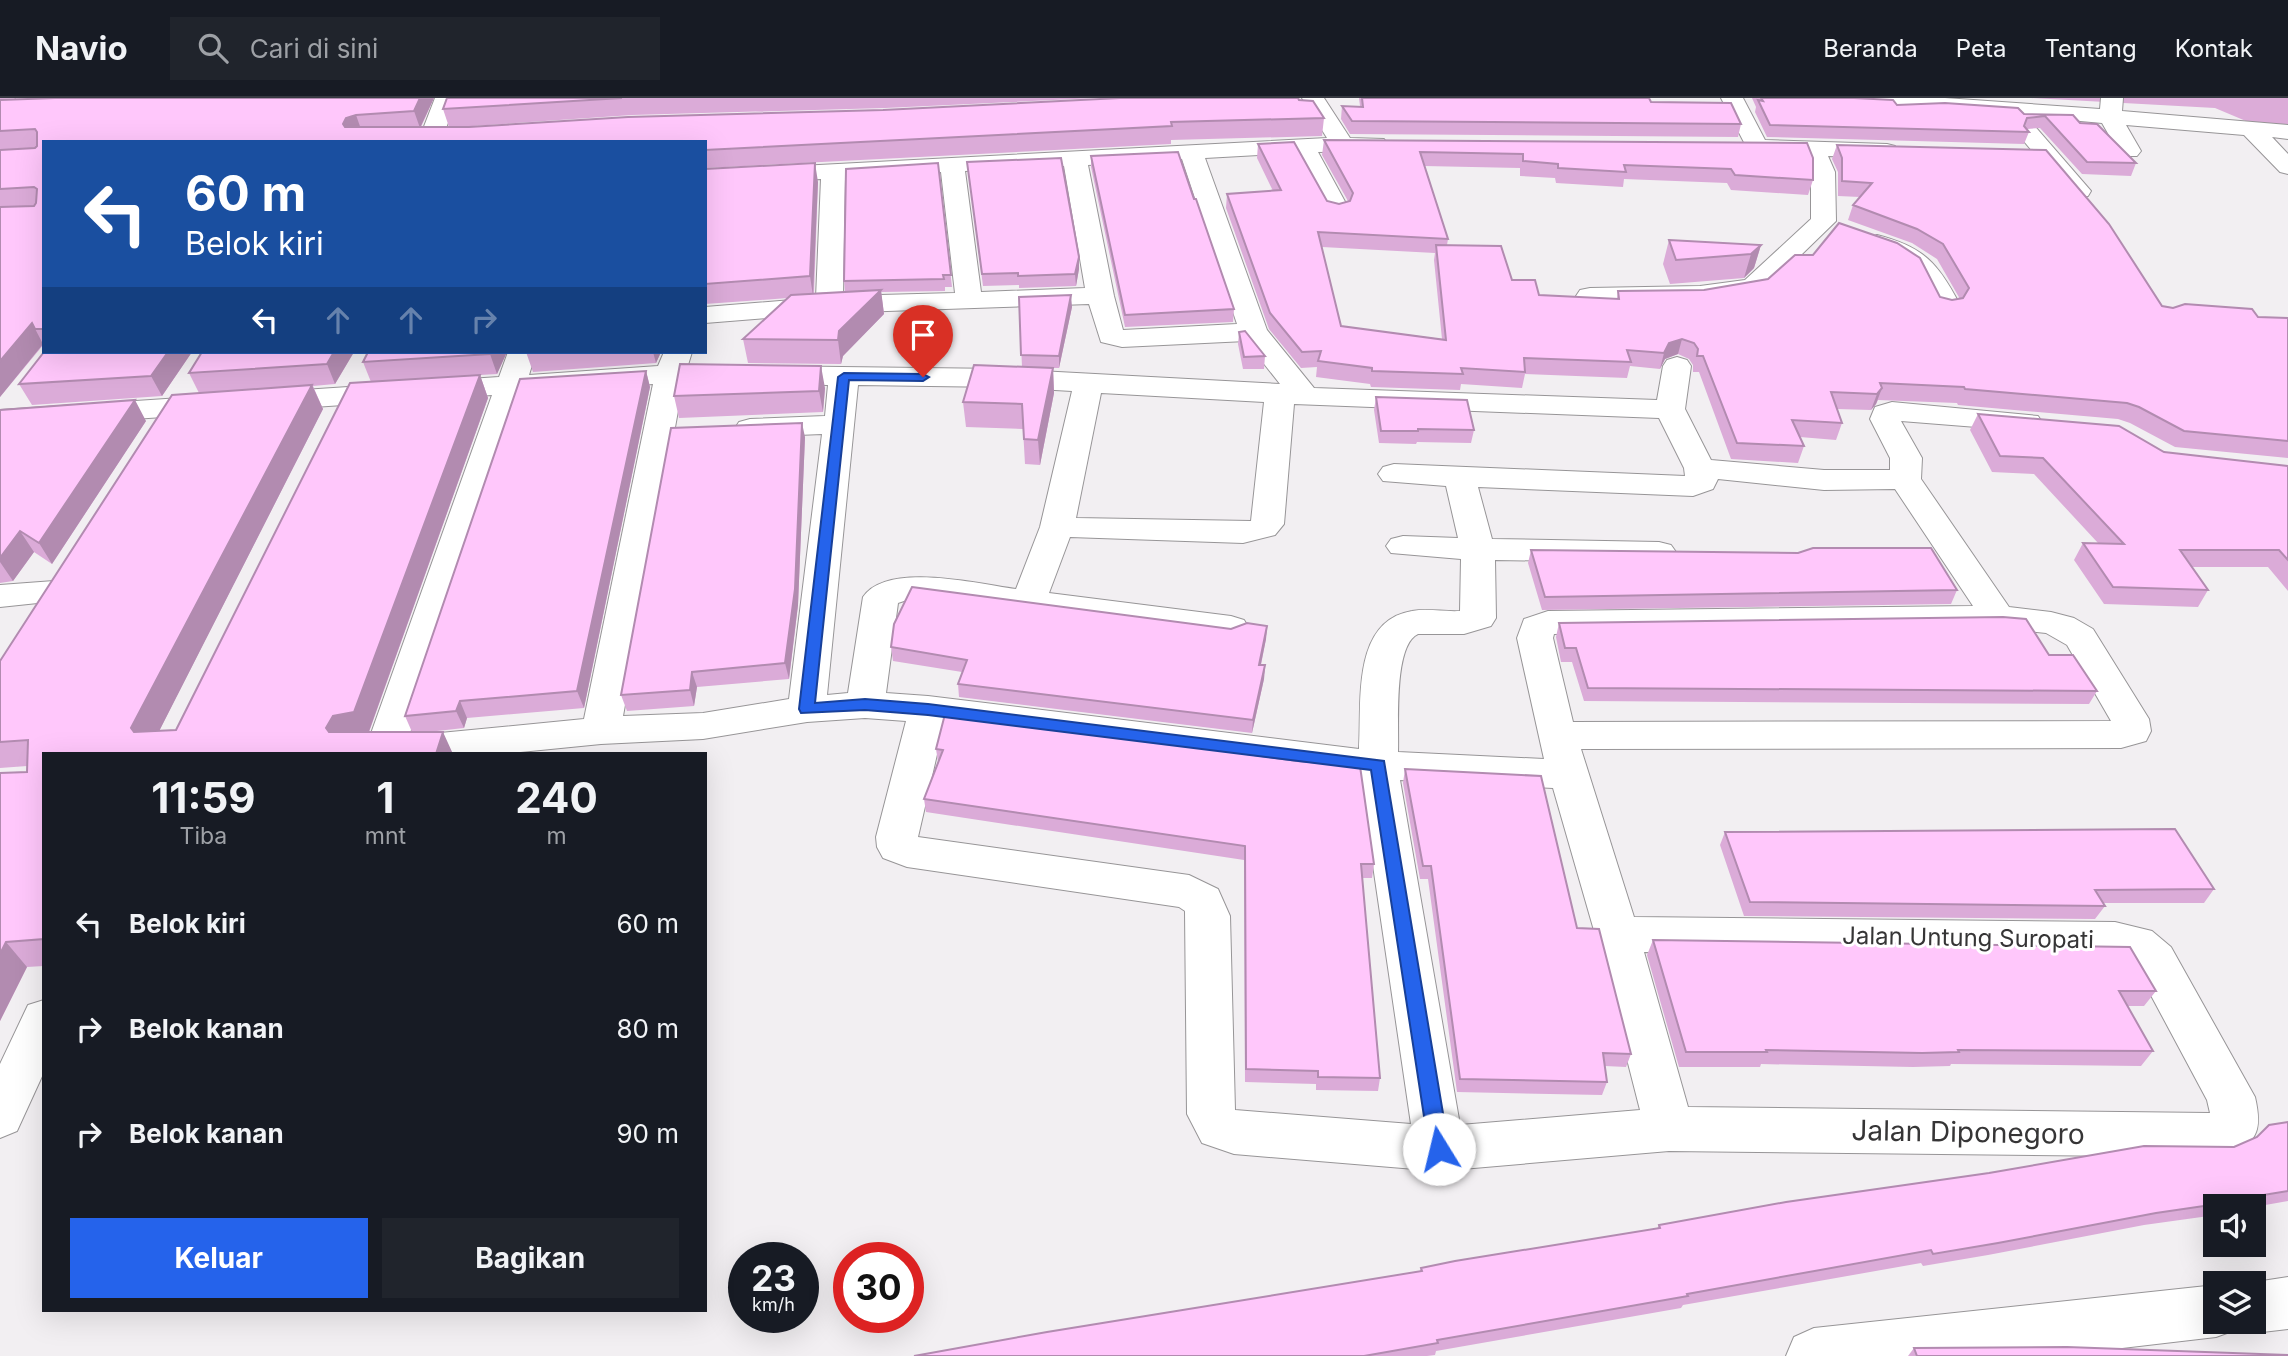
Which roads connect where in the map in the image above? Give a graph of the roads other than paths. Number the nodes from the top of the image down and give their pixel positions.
1 (446, 98) edge
2 (1313, 98) edge
3 (1732, 98) edge
4 (1826, 98) edge
5 (1855, 99) edge
6 (1907, 100) edge
7 (2032, 104) edge
8 (2111, 107) edge
9 (2007, 108) junction
10 (2251, 129) junction
11 (2288, 132) edge
12 (457, 137) edge
13 (403, 140) edge
14 (430, 140) edge
15 (886, 143) edge
16 (1342, 144) junction
17 (1396, 145) edge
18 (1303, 146) junction
19 (1729, 147) edge
20 (1756, 147) junction
21 (1813, 149) junction
22 (2129, 151) dead end
23 (1191, 152) junction
24 (1910, 152) edge
25 (2022, 155) edge
26 (2050, 155) junction
27 (1075, 159) junction
28 (952, 165) junction
29 (2288, 167) edge
30 (887, 168) junction
31 (833, 171) junction
32 (707, 178) edge
33 (2091, 206) edge
34 (1337, 209) edge
35 (1823, 222) junction
36 (1100, 296) junction
37 (1590, 296) edge
38 (969, 300) junction
39 (829, 305) junction
40 (1946, 305) edge
41 (707, 315) edge
42 (1254, 332) junction
43 (521, 354) edge
44 (364, 363) edge
45 (674, 363) edge
46 (1677, 366) dead end
47 (194, 374) edge
48 (844, 377) junction
49 (1089, 382) junction
50 (512, 384) junction
51 (24, 390) edge
52 (1292, 394) junction
53 (349, 395) junction
54 (174, 407) junction
55 (1670, 410) junction
56 (1, 419) edge
57 (838, 424) junction
58 (2054, 425) edge
59 (729, 429) edge
60 (330, 432) edge
61 (151, 441) edge
62 (1700, 468) junction
63 (1394, 474) dead end
64 (1460, 478) junction
65 (1905, 479) junction
66 (1056, 527) junction
67 (1403, 546) dead end
68 (1478, 549) junction
69 (1683, 552) edge
70 (0, 596) edge
71 (1029, 601) junction
72 (1997, 617) junction
73 (34, 625) edge
74 (1231, 628) edge
75 (865, 705) junction
76 (807, 709) junction
77 (928, 709) junction
78 (601, 731) junction
79 (474, 749) edge
80 (372, 752) edge
81 (398, 752) edge
82 (1563, 755) junction
83 (1378, 765) junction
84 (1617, 934) junction
85 (42, 1023) edge
86 (2231, 1097) joint
87 (0, 1116) edge
88 (1669, 1129) junction
89 (1439, 1149) junction
90 (2288, 1303) edge
91 (2266, 1306) edge
92 (2203, 1312) edge
93 (1814, 1356) edge

1 - 14 street
2 - 16 street
3 - 20 street
4 - 5 street
5 - 6 street
6 - 9 street
7 - 8 street
7 - 9 street
8 - 10 street
8 - 22 street
9 - 26 street
10 - 11 street
10 - 29 street
12 - 14 street
13 - 14 street
15 - 30 street
16 - 17 street
16 - 18 street
18 - 23 street
18 - 34 street
19 - 20 street
20 - 21 street
21 - 24 street
21 - 35 street
23 - 27 street
23 - 42 street
25 - 26 street
26 - 33 street
27 - 28 street
27 - 36 street
28 - 30 street
28 - 38 street
30 - 31 street
31 - 32 street
31 - 39 street
35 - 37 street
35 - 40 street
36 - 38 street
36 - 42 street
38 - 39 street
39 - 41 street
42 - 52 street
43 - 50 street
44 - 53 street
45 - 48 street
45 - 50 street
45 - 78 street
46 - 55 street
47 - 54 street
48 - 49 street
48 - 57 street
49 - 52 street
49 - 66 street
50 - 53 street
50 - 80 street
51 - 56 street
52 - 55 street
52 - 66 street
53 - 54 street
53 - 60 street
54 - 56 street
54 - 61 street
55 - 62 street
57 - 59 street
57 - 76 street
58 - 65 street
62 - 64 street
62 - 65 street
63 - 64 street
64 - 68 street
65 - 72 street
66 - 71 street
67 - 68 street
68 - 69 street
68 - 83 street
70 - 73 street
71 - 74 street
71 - 75 street
72 - 82 street
72 - 82 street
75 - 76 street
75 - 77 street
76 - 78 street
77 - 83 street
77 - 89 street
78 - 79 street
79 - 81 street
82 - 83 street
82 - 84 street
83 - 89 street
84 - 86 street, Jalan Untung Suropati
84 - 88 street
85 - 87 street
86 - 88 street, Jalan Diponegoro
88 - 89 street
90 - 91 street
92 - 93 street

